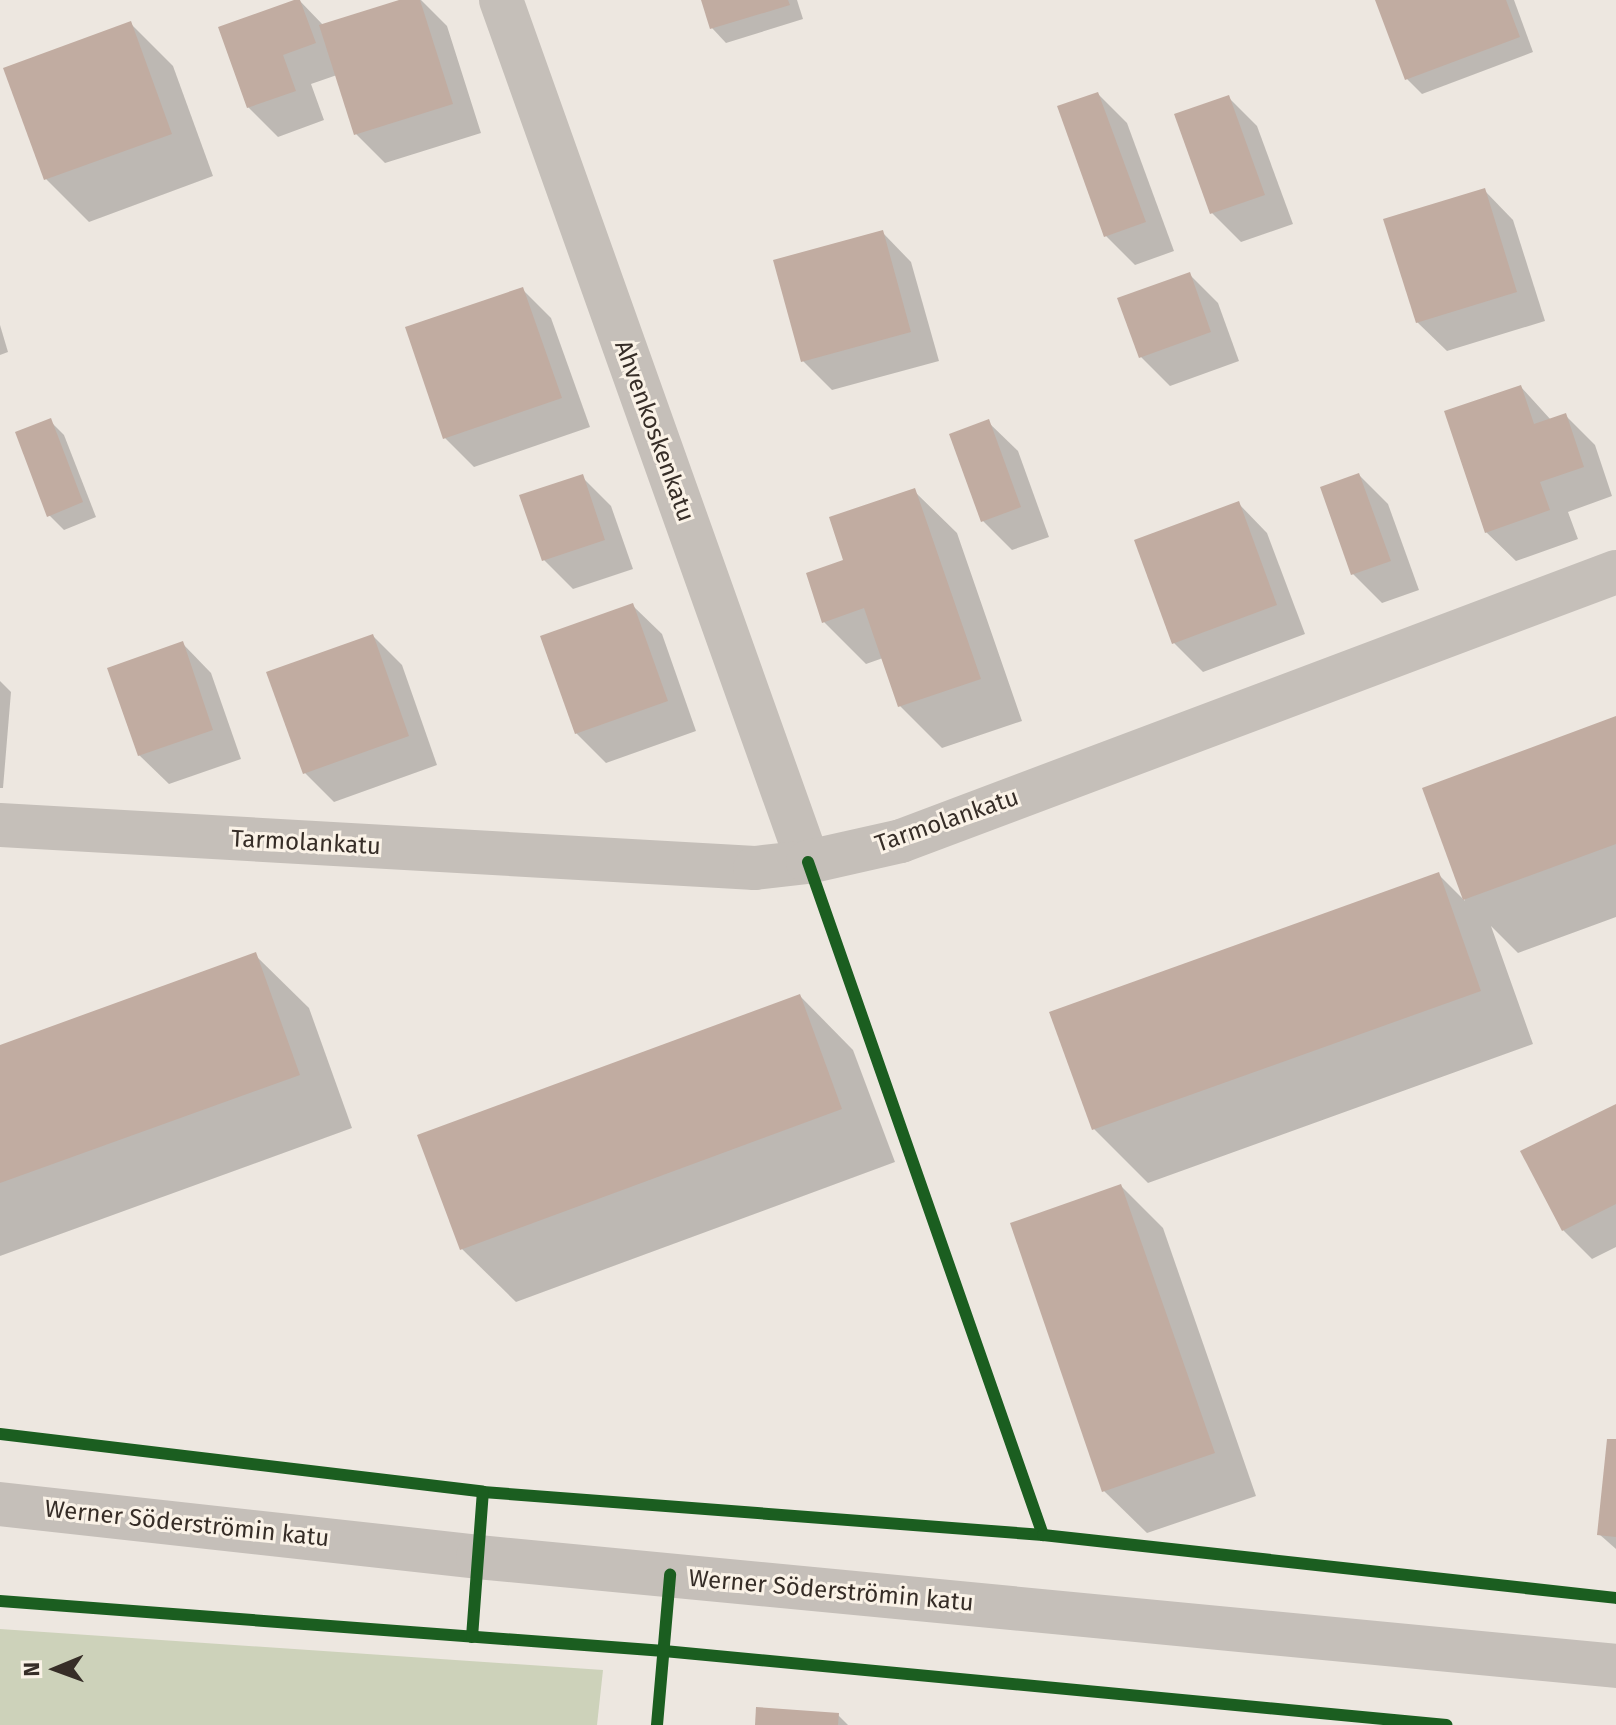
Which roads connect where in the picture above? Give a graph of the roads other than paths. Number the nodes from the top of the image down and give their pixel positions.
1 (501, 0) edge
2 (1616, 572) edge
3 (0, 825) edge
4 (808, 862) junction
5 (0, 1504) edge
6 (1616, 1666) edge

1 - 4 street, Ahvenkoskenkatu
2 - 4 street, Tarmolankatu
3 - 4 street, Tarmolankatu
5 - 6 street, Werner Söderströmin katu

